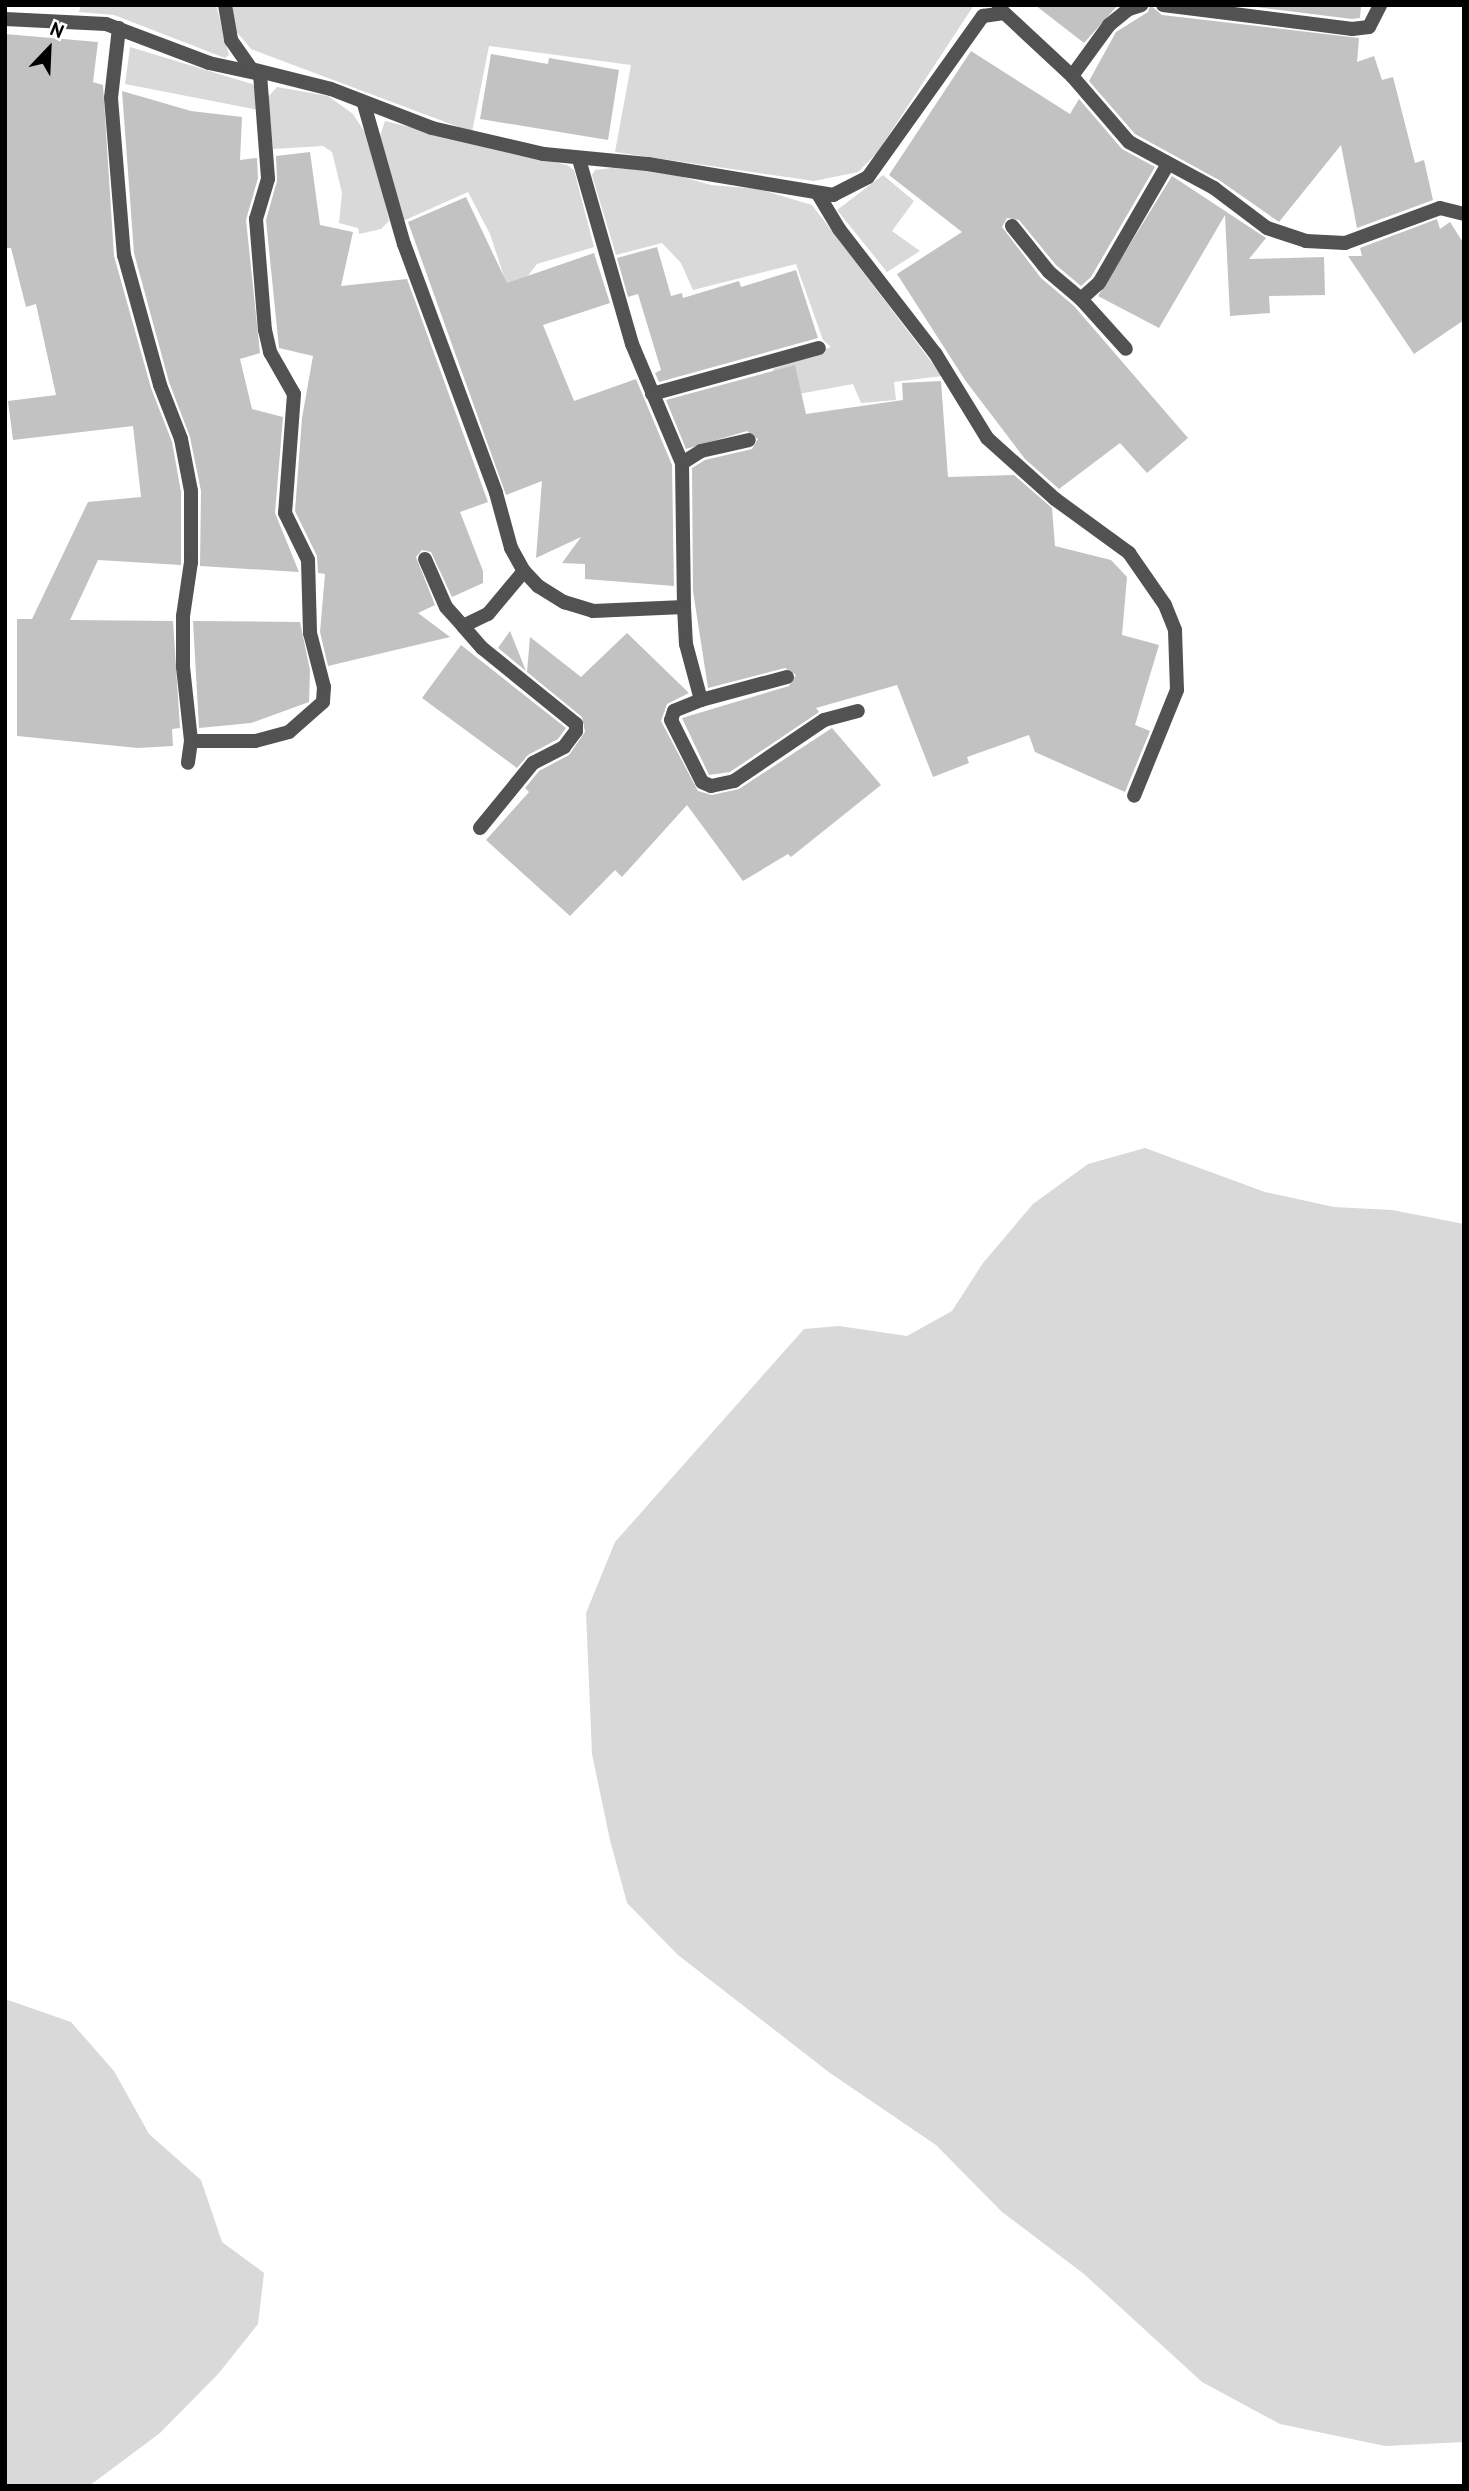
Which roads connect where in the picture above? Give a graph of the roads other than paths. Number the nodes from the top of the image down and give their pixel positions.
1 (225, 5) edge
2 (1142, 5) edge
3 (1163, 5) edge
4 (1380, 5) edge
5 (1000, 9) edge
6 (5, 19) edge
7 (119, 28) junction
8 (260, 74) junction
9 (1072, 76) junction
10 (364, 104) junction
11 (579, 159) junction
12 (1168, 164) junction
13 (818, 194) junction
14 (1464, 214) edge
15 (1012, 226) dead end
16 (1081, 299) junction
17 (818, 348) dead end
18 (1126, 349) dead end
19 (652, 394) junction
20 (749, 440) dead end
21 (682, 463) junction
22 (425, 559) dead end
23 (524, 571) junction
24 (684, 607) junction
25 (463, 626) junction
26 (787, 677) dead end
27 (701, 700) junction
28 (858, 711) dead end
29 (191, 741) junction
30 (188, 763) dead end
31 (1135, 796) dead end
32 (480, 828) dead end

1 - 8 street
2 - 9 street
3 - 4 street
5 - 9 street
5 - 13 street
6 - 7 street
7 - 8 street
7 - 29 street
8 - 10 street
8 - 29 street
9 - 12 street
10 - 11 street
10 - 23 street
11 - 13 street
11 - 19 street
12 - 14 street
12 - 16 street
13 - 31 street
15 - 16 street
16 - 18 street
17 - 19 street
19 - 21 street
20 - 21 street
21 - 24 street
22 - 25 street
23 - 24 street
23 - 25 street
24 - 27 street
25 - 32 street
26 - 27 street
27 - 28 street
29 - 30 street

